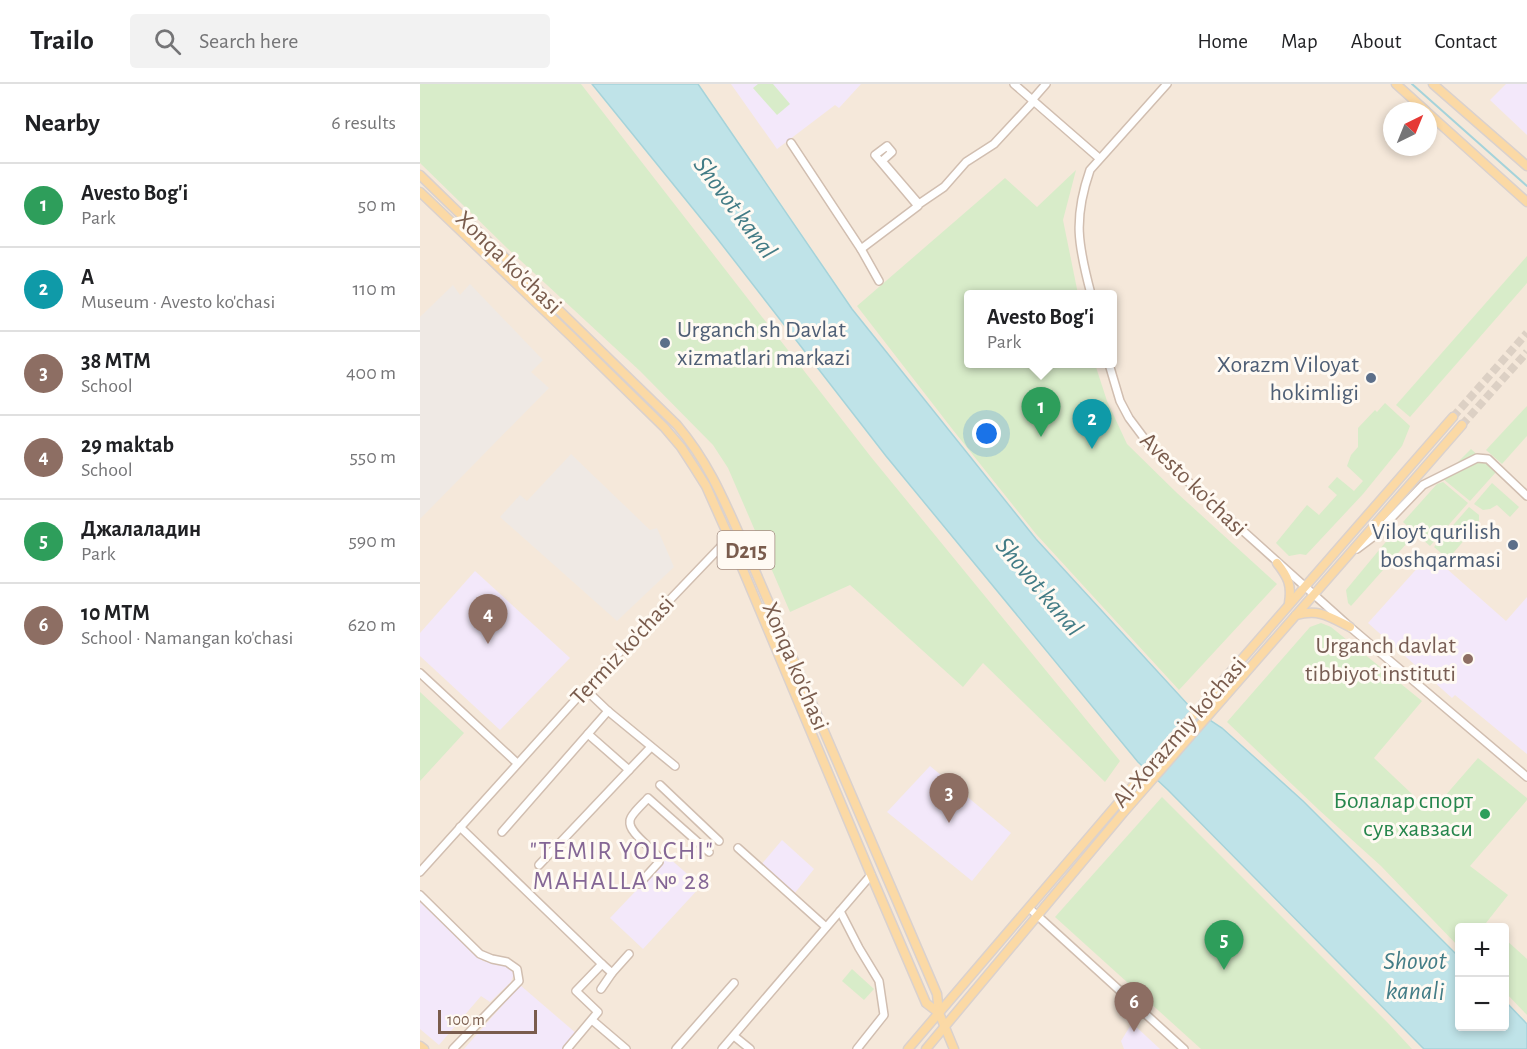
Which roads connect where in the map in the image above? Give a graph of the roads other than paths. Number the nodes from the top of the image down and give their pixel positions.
1 (1014, 84) edge
2 (1046, 84) edge
3 (1167, 84) edge
4 (1396, 84) edge
5 (1432, 84) edge
6 (1033, 100) junction
7 (1416, 102) edge
8 (1437, 121) edge
9 (791, 143) dead end
10 (1099, 158) junction
11 (1527, 166) edge
12 (420, 175) edge
13 (420, 192) edge
14 (1527, 202) edge
15 (861, 249) junction
16 (879, 281) dead end
17 (1089, 290) edge
18 (578, 329) junction
19 (571, 336) junction
20 (1110, 368) edge
21 (1453, 417) tunnel mouth
22 (1462, 425) tunnel mouth
23 (1527, 496) edge
24 (729, 538) junction
25 (1345, 558) junction
26 (1277, 563) junction
27 (1304, 587) junction
28 (1313, 594) junction
29 (1288, 606) junction
30 (1295, 615) junction
31 (1350, 627) junction
32 (787, 645) junction
33 (777, 649) junction
34 (420, 673) edge
35 (585, 689) junction
36 (608, 711) junction
37 (588, 734) junction
38 (651, 747) junction
39 (517, 763) junction
40 (675, 766) dead end
41 (629, 770) junction
42 (1527, 777) edge
43 (660, 785) dead end
44 (460, 827) junction
45 (502, 832) dead end
46 (719, 841) dead end
47 (738, 848) dead end
48 (709, 852) dead end
49 (538, 865) dead end
50 (420, 872) edge
51 (871, 875) junction
52 (639, 884) dead end
53 (420, 896) edge
54 (1029, 908) junction
55 (840, 911) junction
56 (1038, 915) junction
57 (826, 927) junction
58 (629, 954) dead end
59 (602, 964) junction
60 (612, 973) junction
61 (734, 983) dead end
62 (601, 988) dead end
63 (939, 1012) junction
64 (592, 1020) junction
65 (944, 1026) junction
66 (734, 1036) junction
67 (420, 1046) edge
68 (424, 1049) edge
69 (453, 1049) edge
70 (567, 1049) edge
71 (626, 1049) edge
72 (676, 1049) edge
73 (722, 1049) edge
74 (750, 1049) edge
75 (858, 1049) edge
76 (908, 1049) edge
77 (926, 1049) edge
78 (954, 1049) edge
79 (1184, 1049) edge

1 - 6 street
2 - 6 street
3 - 10 street
4 - 7 main road
5 - 11 main road
6 - 10 street
6 - 15 street
8 - 14 main road
9 - 15 street
10 - 17 street
12 - 18 main road, Xonqa ko'chasi / D215
13 - 19 main road, Xonqa ko'chasi / D215
15 - 16 street
18 - 19 main road
18 - 32 main road, Xonqa ko'chasi / D215
19 - 24 main road, Xonqa ko'chasi / D215
20 - 26 street, Avesto ko'chasi
21 - 27 main road, Al-Xorazmiy ko’chasi
22 - 25 main road, Al-Xorazmiy ko’chasi
23 - 25 street
24 - 33 main road, Xonqa ko'chasi / D215
24 - 35 street, Termiz ko'chasi
25 - 28 main road, Al-Xorazmiy ko’chasi
26 - 27 street, Avesto ko'chasi
26 - 29 main road
27 - 28 street, Avesto ko'chasi
27 - 29 main road, Al-Xorazmiy ko’chasi
28 - 30 main road, Al-Xorazmiy ko’chasi
28 - 31 street, Avesto ko'chasi
29 - 54 main road, Al-Xorazmiy ko’chasi
30 - 31 main road
30 - 56 main road, Al-Xorazmiy ko’chasi
31 - 42 street, Avesto ko'chasi
32 - 33 main road
32 - 63 main road, Xonqa ko'chasi / D215
33 - 51 main road, Xonqa ko'chasi / D215
34 - 39 street
35 - 36 street
35 - 39 street, Termiz ko'chasi
36 - 37 street
36 - 38 street
37 - 41 street
37 - 45 street
38 - 40 street
38 - 41 street
39 - 44 street, Termiz ko'chasi
41 - 49 street
43 - 46 street
44 - 50 street, Termiz ko'chasi
44 - 59 street
47 - 57 street
48 - 52 street
51 - 55 street
51 - 63 main road, Xonqa ko'chasi / D215
53 - 69 street
54 - 56 street
54 - 63 main road, Al-Xorazmiy ko’chasi
55 - 57 street
55 - 75 street
56 - 65 main road, Al-Xorazmiy ko’chasi
56 - 79 street
57 - 66 street
58 - 60 street
59 - 60 street
59 - 64 street
60 - 62 street
61 - 72 street
63 - 65 main road, Xonqa ko'chasi
63 - 76 main road, Al-Xorazmiy ko’chasi
64 - 70 street
64 - 71 street
65 - 77 main road, Al-Xorazmiy ko’chasi
65 - 78 main road, Xonqa ko'chasi
66 - 73 street
66 - 74 street
67 - 68 main road

